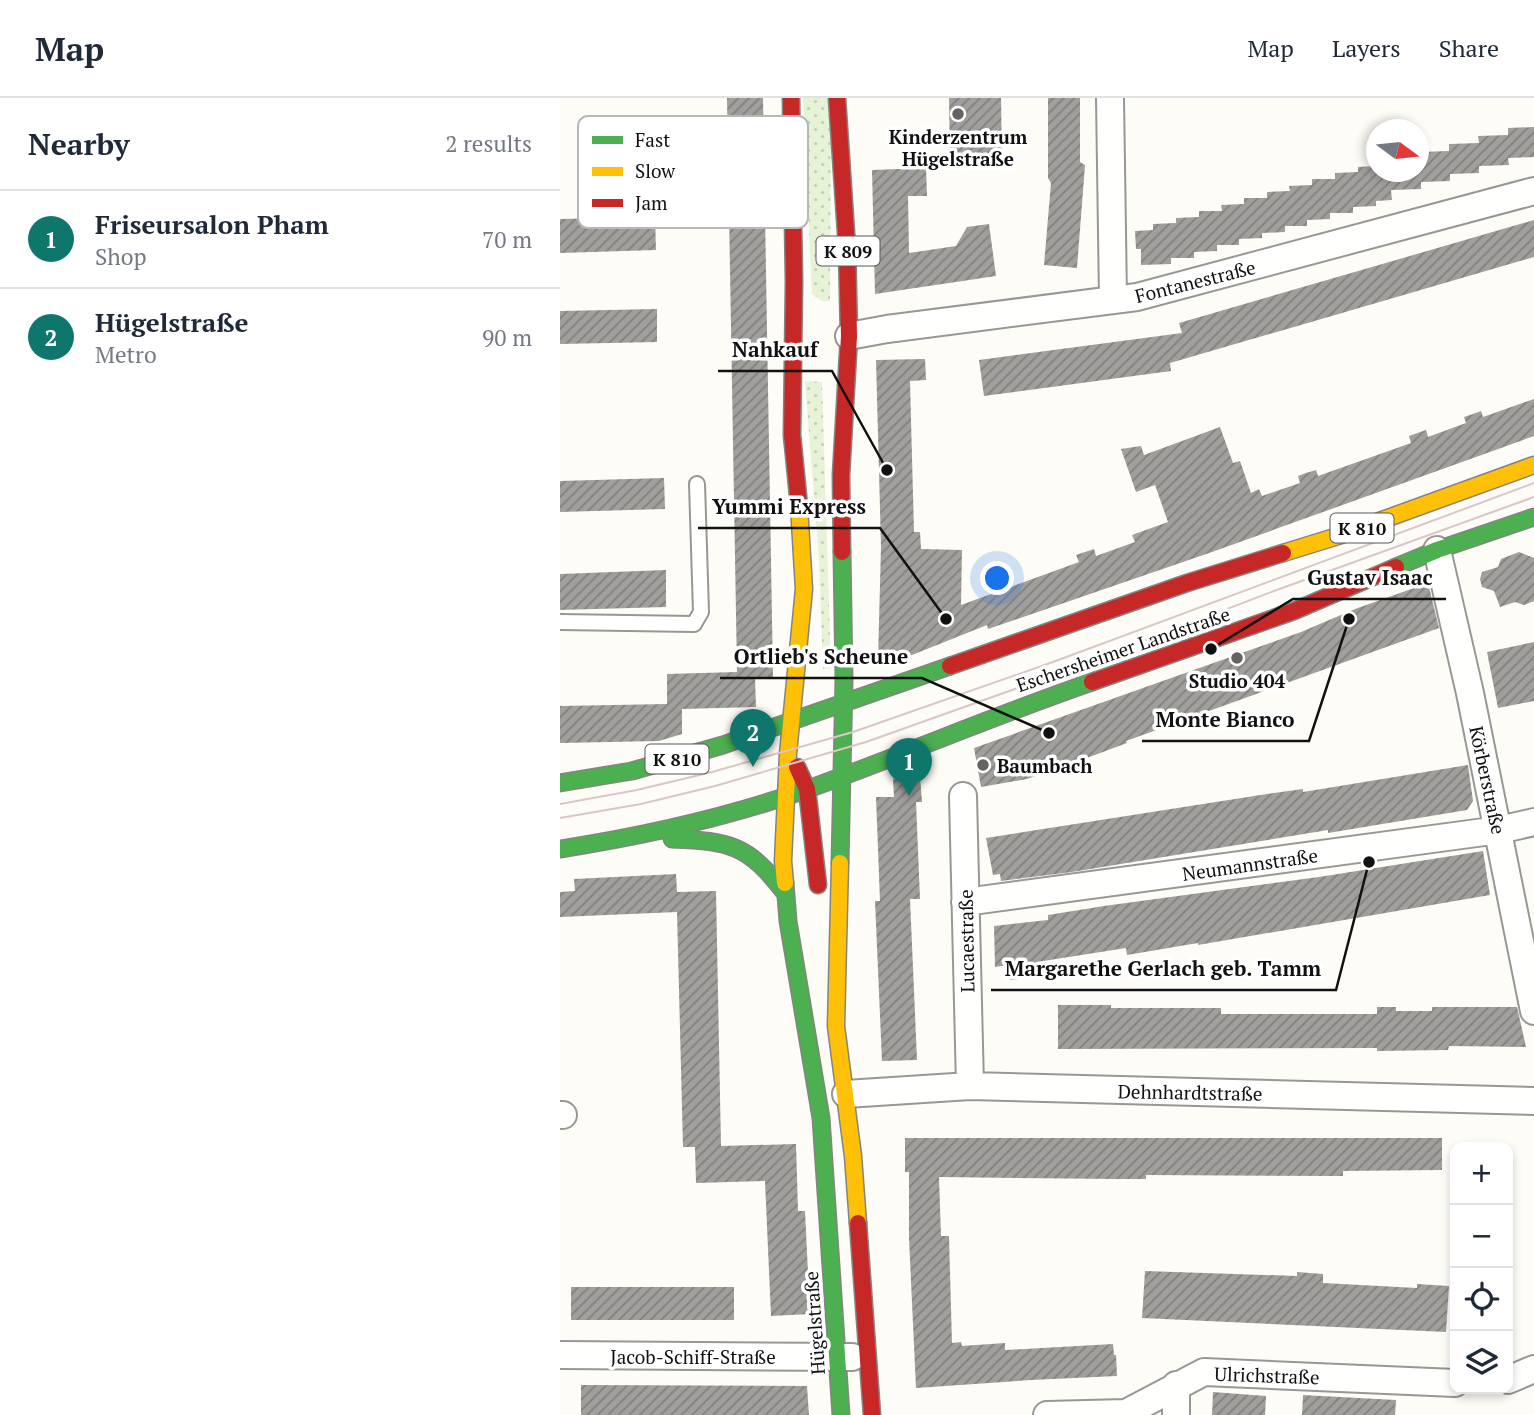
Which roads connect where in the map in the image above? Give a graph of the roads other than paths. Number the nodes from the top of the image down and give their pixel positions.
1 (791, 98) edge
2 (837, 98) edge
3 (1110, 98) edge
4 (791, 116) edge
5 (1534, 191) edge
6 (793, 228) edge
7 (794, 281) junction
8 (1113, 299) junction
9 (810, 321) dead end
10 (843, 336) junction
11 (807, 362) dead end
12 (831, 366) dead end
13 (792, 374) junction
14 (844, 396) junction
15 (1534, 465) edge
16 (697, 484) dead end
17 (1534, 517) edge
18 (1437, 550) junction
19 (804, 589) junction
20 (560, 622) edge
21 (813, 650) dead end
22 (822, 693) dead end
23 (836, 706) junction
24 (791, 722) junction
25 (843, 722) junction
26 (753, 735) junction
27 (788, 754) junction
28 (896, 755) junction
29 (841, 776) junction
30 (560, 783) edge
31 (807, 789) junction
32 (786, 796) junction
33 (962, 796) dead end
34 (1534, 821) edge
35 (1499, 830) junction
36 (635, 837) junction
37 (560, 849) edge
38 (785, 893) junction
39 (819, 900) dead end
40 (965, 902) junction
41 (822, 925) dead end
42 (1534, 1011) edge
43 (836, 1026) junction
44 (970, 1086) junction
45 (846, 1094) junction
46 (1534, 1101) edge
47 (560, 1355) edge
48 (837, 1357) junction
49 (867, 1357) junction
50 (1534, 1370) edge
51 (1513, 1378) edge
52 (1450, 1383) edge
53 (1176, 1385) junction
54 (1126, 1414) edge
55 (841, 1415) edge
56 (872, 1415) edge
57 (1046, 1415) edge
58 (1176, 1415) edge

1 - 4 main road, Hügelstraße / K 809
2 - 10 main road, K 809
3 - 8 street
5 - 8 street, Fontanestraße
6 - 7 main road, Hügelstraße / K 809
7 - 9 main road
7 - 13 main road, Hügelstraße / K 809
8 - 10 street, Fontanestraße
10 - 14 main road, K 809
11 - 13 main road
12 - 14 main road
13 - 19 main road, Hügelstraße / K 809
14 - 23 main road, K 809
15 - 23 main road, Eschersheimer Landstraße / K 810
16 - 20 lane
17 - 18 main road, Eschersheimer Landstraße / K 810
18 - 28 main road, Eschersheimer Landstraße / K 810
18 - 35 street, Körberstraße
19 - 21 main road
19 - 24 main road, Hügelstraße / K 809
22 - 23 main road
23 - 24 main road, Eschersheimer Landstraße / K 810
23 - 25 main road
24 - 26 main road, Eschersheimer Landstraße / K 810
24 - 27 main road, Hügelstraße / K 809
25 - 28 main road
25 - 29 main road
26 - 27 main road
26 - 30 main road, Eschersheimer Landstraße / K 810
27 - 31 main road
27 - 32 main road, Hügelstraße / K 809
28 - 29 main road, Eschersheimer Landstraße / K 810
29 - 31 main road, Eschersheimer Landstraße / K 810
29 - 43 main road
31 - 32 main road, Eschersheimer Landstraße / K 810
31 - 39 main road
32 - 36 main road, Eschersheimer Landstraße / K 810
32 - 38 main road, Hügelstraße
33 - 40 street, Lucaestraße
34 - 35 street, Neumannstraße
35 - 40 street, Neumannstraße
35 - 42 street, Körberstraße
36 - 37 main road, Eschersheimer Landstraße / K 810
36 - 38 main road
38 - 48 main road, Hügelstraße
40 - 44 street, Lucaestraße
41 - 43 main road
43 - 45 main road
44 - 45 street, Dehnhardtstraße
44 - 46 street, Dehnhardtstraße
45 - 49 main road
47 - 48 street, Jacob-Schiff-Straße
48 - 49 street, Jacob-Schiff-Straße
48 - 55 main road, Hügelstraße
49 - 56 main road
50 - 51 street
52 - 53 street, Ulrichstraße
53 - 54 street, Ulrichstraße
53 - 58 street
54 - 57 street, Ulrichstraße

